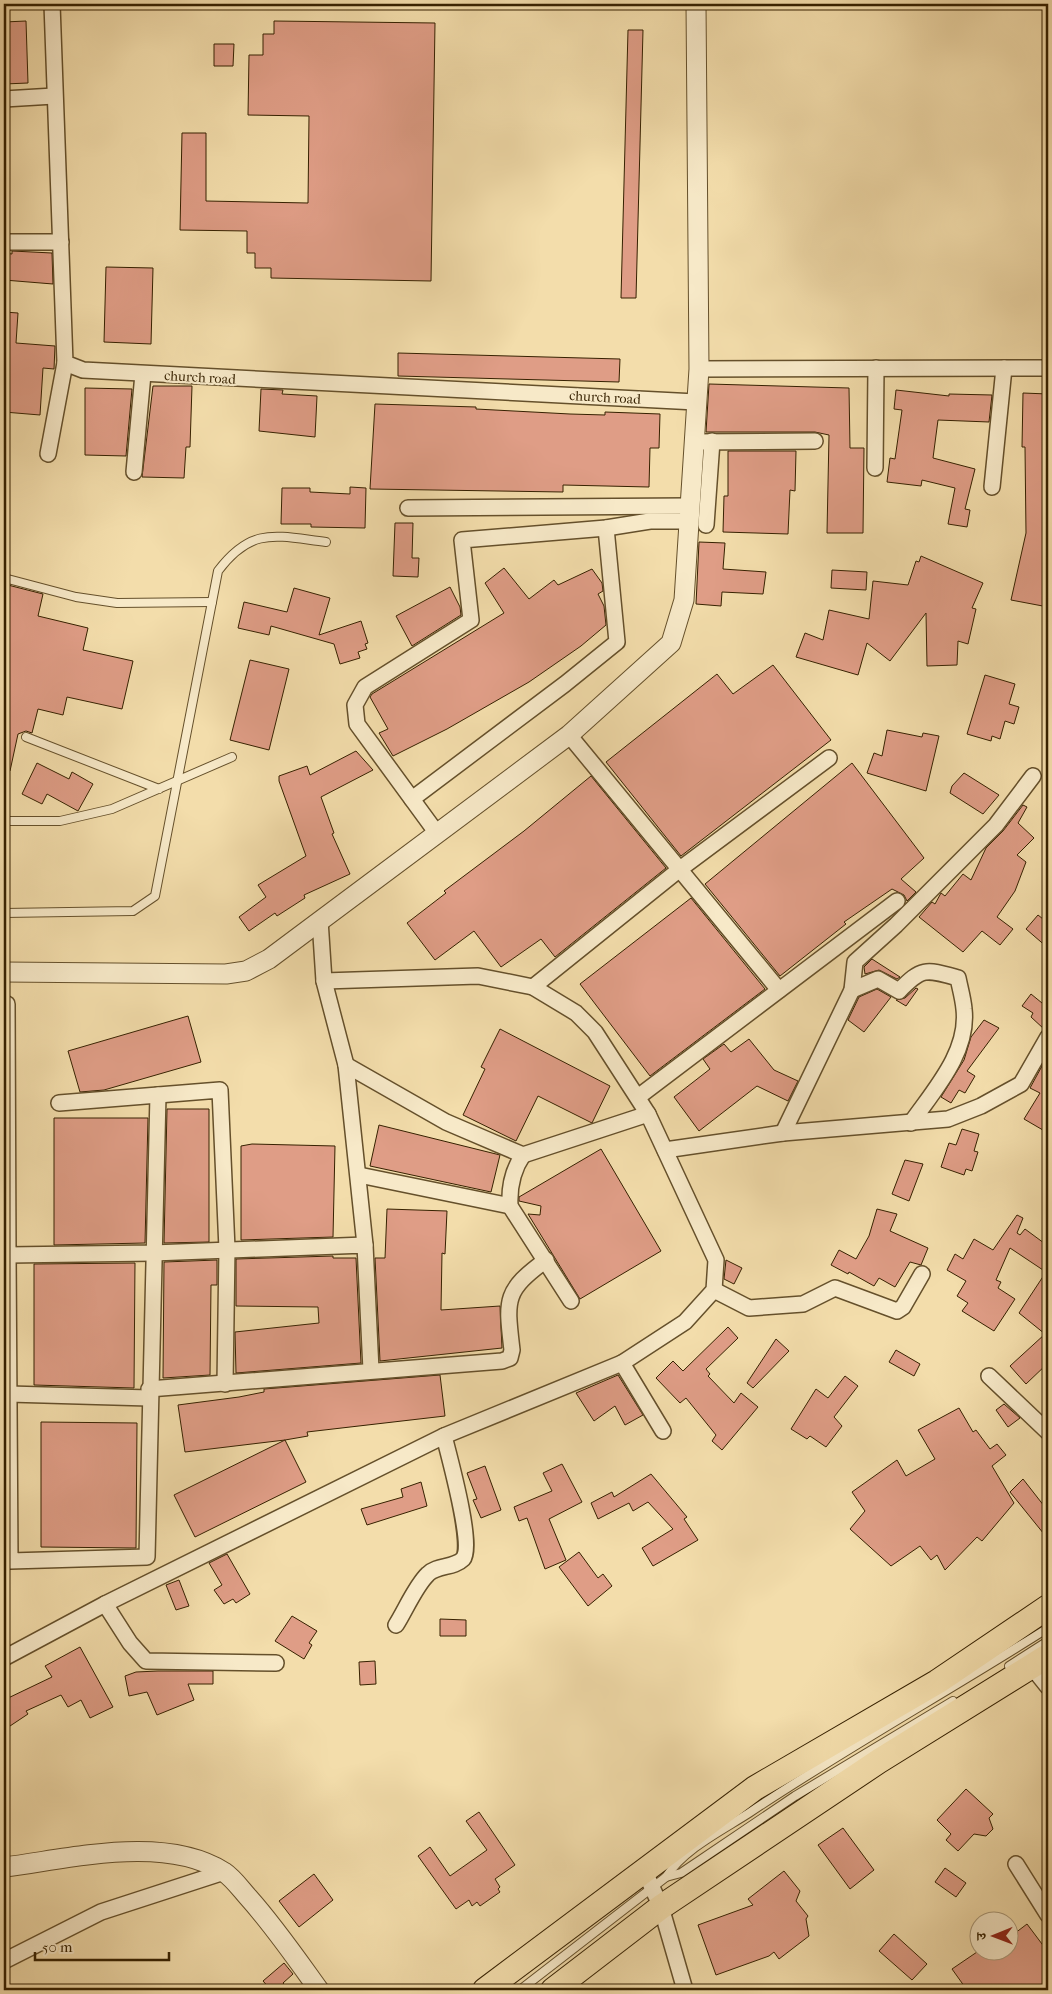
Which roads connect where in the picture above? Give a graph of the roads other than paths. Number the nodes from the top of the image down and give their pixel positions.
1 (52, 4) edge
2 (696, 4) edge
3 (54, 96) junction
4 (4, 99) edge
5 (4, 242) edge
6 (61, 242) junction
7 (65, 363) junction
8 (876, 368) junction
9 (1004, 368) junction
10 (1048, 368) edge
11 (699, 369) junction
12 (143, 374) junction
13 (696, 402) junction
14 (815, 441) dead end
15 (703, 442) junction
16 (48, 454) dead end
17 (875, 468) dead end
18 (134, 472) dead end
19 (992, 487) dead end
20 (408, 508) dead end
21 (694, 517) junction
22 (606, 528) junction
23 (326, 542) dead end
24 (4, 578) edge
25 (212, 602) junction
26 (569, 736) junction
27 (26, 737) dead end
28 (232, 757) dead end
29 (829, 758) dead end
30 (1033, 776) dead end
31 (178, 781) junction
32 (159, 789) junction
33 (412, 799) junction
34 (4, 821) edge
35 (436, 832) junction
36 (680, 869) junction
37 (897, 902) dead end
38 (4, 913) edge
39 (320, 920) junction
40 (4, 972) edge
41 (324, 982) junction
42 (533, 987) junction
43 (779, 990) junction
44 (852, 990) junction
45 (8, 1004) dead end
46 (1048, 1037) edge
47 (346, 1065) junction
48 (158, 1095) junction
49 (638, 1097) junction
50 (59, 1103) dead end
51 (648, 1114) junction
52 (911, 1123) junction
53 (783, 1133) junction
54 (665, 1150) junction
55 (523, 1156) junction
56 (358, 1175) junction
57 (510, 1206) junction
58 (6, 1212) edge
59 (365, 1246) junction
60 (227, 1249) junction
61 (153, 1253) junction
62 (8, 1255) junction
63 (546, 1260) junction
64 (922, 1274) dead end
65 (714, 1290) junction
66 (571, 1301) dead end
67 (6, 1360) edge
68 (622, 1363) junction
69 (371, 1370) junction
70 (989, 1376) dead end
71 (225, 1384) junction
72 (9, 1394) junction
73 (149, 1394) junction
74 (663, 1430) dead end
75 (1048, 1432) edge
76 (444, 1436) junction
77 (6, 1478) edge
78 (105, 1604) junction
79 (1048, 1607) edge
80 (396, 1625) dead end
81 (1048, 1628) edge
82 (1048, 1641) edge
83 (4, 1658) edge
84 (1040, 1662) edge
85 (276, 1664) dead end
86 (998, 1674) dead end
87 (1048, 1687) edge
88 (959, 1698) dead end
89 (1016, 1864) dead end
90 (4, 1867) edge
91 (224, 1872) junction
92 (656, 1885) junction
93 (1048, 1915) edge
94 (4, 1961) edge
95 (319, 1990) edge
96 (486, 1990) edge
97 (520, 1990) edge
98 (553, 1990) edge
99 (686, 1990) edge

1 - 3 street
2 - 11 street
3 - 4 street
3 - 6 street
5 - 6 street
6 - 7 street
7 - 12 street, church road
7 - 16 street
8 - 9 street
8 - 11 street
8 - 17 street
9 - 10 street
9 - 19 street
11 - 13 street
12 - 13 street, church road
12 - 18 street
13 - 15 street
14 - 15 street
15 - 21 street
15 - 21 street
20 - 21 street
21 - 22 street
21 - 26 street
22 - 33 street
22 - 33 street
23 - 25 lane
24 - 25 lane
25 - 31 lane
26 - 35 street
26 - 36 street
27 - 32 lane
28 - 31 lane
29 - 36 street
30 - 44 street
31 - 32 lane
31 - 38 lane
32 - 34 lane
33 - 35 street
35 - 39 street
36 - 42 street
36 - 43 street
37 - 43 street
39 - 40 street
39 - 41 street
41 - 42 street
41 - 47 street
42 - 49 street
43 - 49 street
44 - 52 street
44 - 53 street
45 - 58 street
46 - 52 street
47 - 55 street
47 - 56 street
48 - 50 street
48 - 60 street
48 - 61 street
49 - 51 street
51 - 54 street
51 - 55 street
52 - 53 street
53 - 54 street
54 - 65 street
55 - 57 street
56 - 57 street
56 - 59 street
57 - 63 street
58 - 62 street
59 - 60 street
59 - 69 street
60 - 61 street
60 - 71 street
61 - 62 street
61 - 73 street
62 - 67 street
63 - 66 street
63 - 69 street
64 - 65 street
65 - 68 street
67 - 72 street
68 - 74 street
68 - 76 street
69 - 71 street
70 - 75 street
71 - 73 street
72 - 73 street
72 - 77 street
73 - 77 street
76 - 78 street
76 - 80 street
78 - 83 street
78 - 85 street
79 - 92 main road
81 - 92 lane
82 - 86 lane
84 - 87 street
84 - 92 main road
88 - 92 lane
89 - 93 street
90 - 91 street
91 - 94 street
91 - 95 street
92 - 96 main road
92 - 97 lane
92 - 98 main road
92 - 99 street

